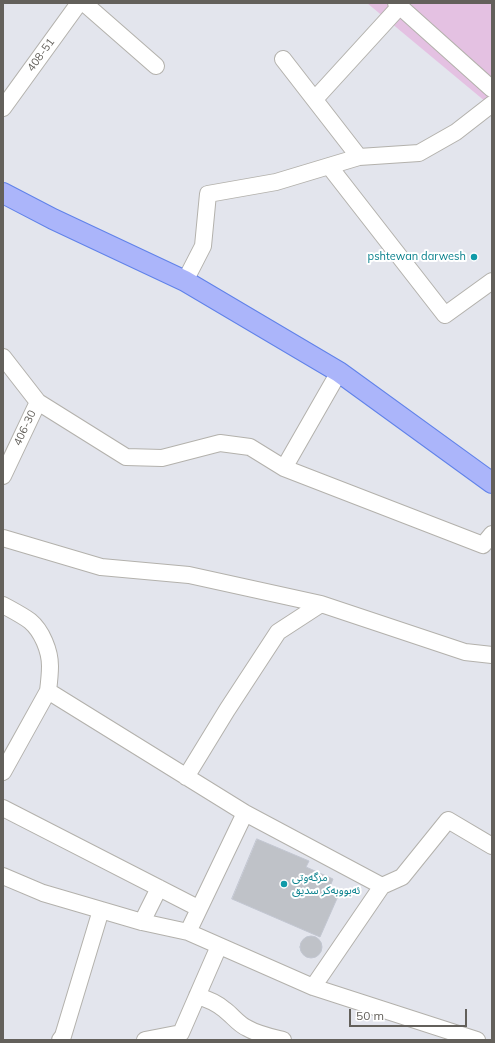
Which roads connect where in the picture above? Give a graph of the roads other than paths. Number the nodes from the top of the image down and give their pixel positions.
1 (79, 3) edge
2 (84, 3) edge
3 (398, 5) edge
4 (283, 60) dead end
5 (156, 66) dead end
6 (492, 89) edge
7 (315, 100) junction
8 (492, 104) edge
9 (3, 108) edge
10 (359, 157) junction
11 (329, 166) junction
12 (3, 193) edge
13 (185, 281) junction
14 (492, 281) edge
15 (3, 357) edge
16 (339, 372) junction
17 (38, 402) junction
18 (284, 468) junction
19 (3, 474) edge
20 (492, 483) edge
21 (492, 534) edge
22 (3, 538) edge
23 (321, 604) junction
24 (3, 605) edge
25 (492, 655) edge
26 (48, 691) junction
27 (3, 772) edge
28 (186, 777) junction
29 (3, 808) edge
30 (245, 813) junction
31 (492, 846) edge
32 (3, 876) edge
33 (382, 886) junction
34 (159, 888) junction
35 (198, 908) junction
36 (101, 910) junction
37 (142, 922) junction
38 (188, 932) junction
39 (219, 946) junction
40 (313, 987) junction
41 (197, 996) junction
42 (60, 1040) edge
43 (145, 1040) edge
44 (282, 1040) edge
45 (477, 1040) edge

1 - 9 street, 408-51
2 - 5 street
3 - 6 street
3 - 7 street
4 - 7 street
7 - 10 street
8 - 10 street
10 - 11 street
11 - 13 street
11 - 14 street
12 - 13 main road
13 - 16 main road
15 - 17 street
16 - 18 street
16 - 20 main road
17 - 18 street
17 - 19 street, 406-30
18 - 21 street
22 - 23 street
23 - 25 street
23 - 28 street
24 - 26 street
26 - 27 street
26 - 28 street
28 - 30 street
29 - 34 street
30 - 33 street
30 - 35 street
31 - 33 street
32 - 36 street
33 - 40 street
34 - 35 street
34 - 37 street
35 - 38 street
36 - 37 street
36 - 42 street
37 - 38 street
38 - 39 street
39 - 40 street
39 - 41 street
40 - 45 street
41 - 43 street
41 - 44 street

